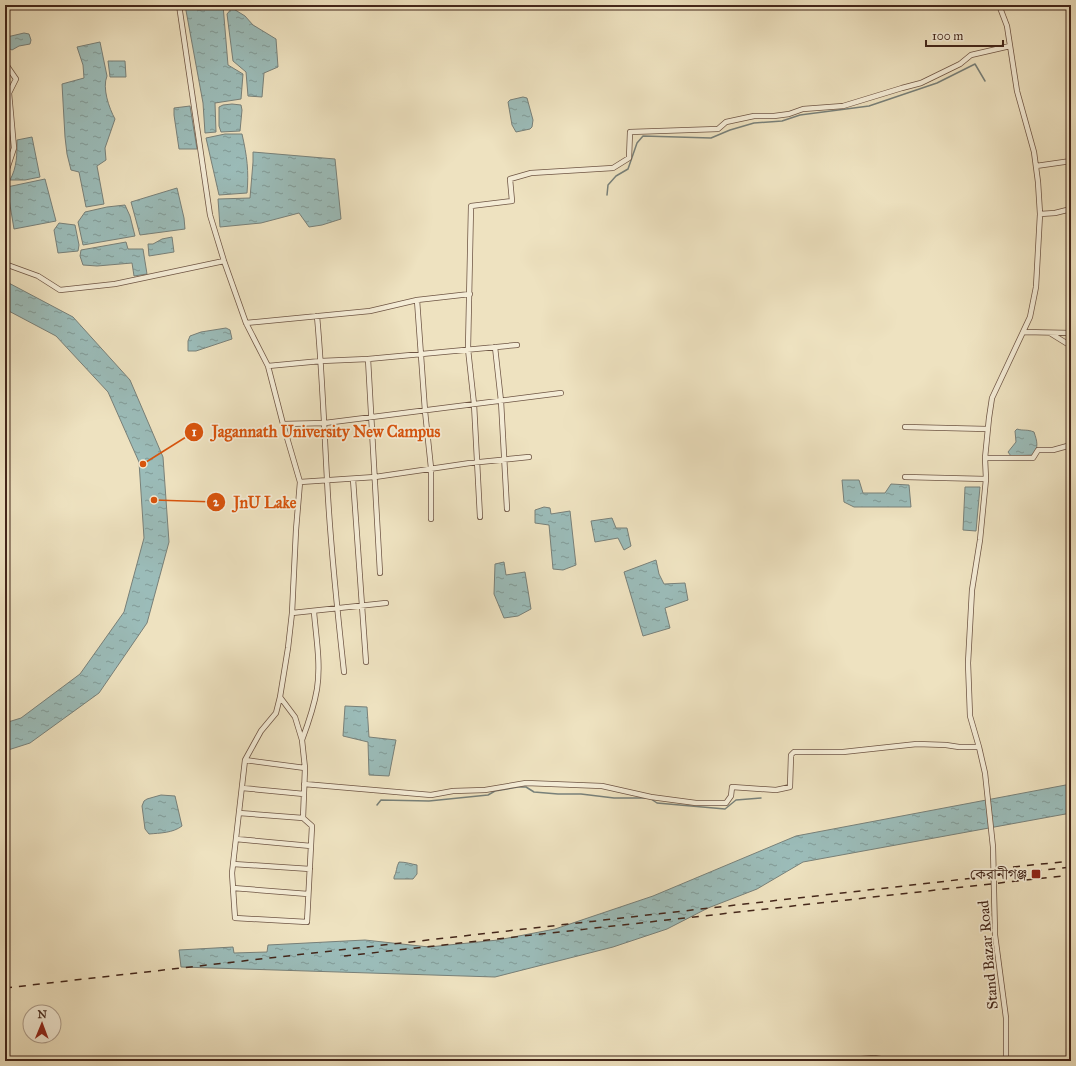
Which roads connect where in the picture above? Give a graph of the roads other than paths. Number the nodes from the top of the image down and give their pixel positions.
1 (179, 5) edge
2 (999, 5) edge
3 (1010, 46) junction
4 (5, 62) edge
5 (1071, 161) edge
6 (1036, 166) junction
7 (5, 176) edge
8 (1071, 209) edge
9 (1040, 214) junction
10 (224, 262) junction
11 (5, 264) edge
12 (470, 294) junction
13 (417, 300) junction
14 (317, 316) junction
15 (246, 323) junction
16 (1024, 332) junction
17 (1049, 332) junction
18 (1071, 333) edge
19 (516, 345) dead end
20 (1071, 346) edge
21 (495, 347) junction
22 (468, 349) junction
23 (421, 354) junction
24 (368, 359) junction
25 (321, 361) junction
26 (268, 366) junction
27 (561, 393) dead end
28 (501, 401) junction
29 (474, 404) junction
30 (425, 411) junction
31 (371, 417) junction
32 (325, 423) junction
33 (283, 424) junction
34 (905, 427) dead end
35 (987, 429) junction
36 (1071, 445) edge
37 (529, 457) dead end
38 (985, 458) junction
39 (504, 460) junction
40 (477, 462) junction
41 (431, 468) junction
42 (375, 477) junction
43 (905, 477) dead end
44 (353, 478) junction
45 (986, 479) junction
46 (327, 480) junction
47 (300, 482) junction
48 (507, 509) dead end
49 (480, 517) dead end
50 (431, 519) dead end
51 (380, 573) dead end
52 (386, 603) dead end
53 (363, 606) junction
54 (337, 609) junction
55 (314, 612) junction
56 (292, 613) junction
57 (366, 662) dead end
58 (344, 672) dead end
59 (280, 697) junction
60 (302, 740) junction
61 (979, 747) junction
62 (245, 760) junction
63 (304, 768) junction
64 (304, 784) junction
65 (242, 788) junction
66 (304, 794) junction
67 (239, 813) junction
68 (303, 818) junction
69 (236, 838) junction
70 (311, 846) junction
71 (233, 864) junction
72 (310, 869) junction
73 (233, 888) junction
74 (308, 894) junction
75 (835, 1061) edge
76 (895, 1061) edge
77 (1006, 1061) edge

1 - 10 street
2 - 3 street, Stand Bazar Road
3 - 6 street, Stand Bazar Road
3 - 12 street
4 - 7 street
5 - 6 street
6 - 9 street, Stand Bazar Road
8 - 9 street
9 - 16 street, Stand Bazar Road
10 - 11 street
10 - 15 street
12 - 13 street
12 - 22 street
13 - 14 street
13 - 23 street
14 - 15 street
14 - 25 street
15 - 26 street
16 - 17 street
16 - 35 street, Stand Bazar Road
17 - 18 street
17 - 20 street
19 - 21 street
21 - 22 street
21 - 28 street
22 - 23 street
22 - 29 street
23 - 24 street
23 - 30 street
24 - 25 street
24 - 31 street
25 - 26 street
25 - 32 street
26 - 33 street
27 - 28 street
28 - 29 street
28 - 39 street
29 - 30 street
29 - 40 street
30 - 31 street
30 - 41 street
31 - 32 street
31 - 42 street
32 - 33 street
32 - 46 street
33 - 47 street
34 - 35 street
35 - 38 street, Stand Bazar Road
36 - 38 street
37 - 39 street
38 - 45 street, Stand Bazar Road
39 - 40 street
39 - 48 street
40 - 41 street
40 - 49 street
41 - 42 street
41 - 50 street
42 - 44 street
42 - 51 street
43 - 45 street
44 - 46 street
44 - 53 street
45 - 61 street, Stand Bazar Road
46 - 47 street
46 - 54 street
47 - 56 street
52 - 53 street
53 - 54 street
53 - 57 street
54 - 55 street
54 - 58 street
55 - 56 street
55 - 60 street
56 - 59 street
59 - 60 street
59 - 62 street
60 - 63 street
61 - 64 street
61 - 77 street, Stand Bazar Road
62 - 63 street
62 - 65 street
63 - 64 street
64 - 66 street
65 - 66 street
65 - 67 street
66 - 68 street
67 - 68 street
67 - 69 street
68 - 70 street
69 - 70 street
69 - 71 street
70 - 72 street
71 - 72 street
71 - 73 street
72 - 74 street
73 - 74 street
73 - 74 street
75 - 76 street

